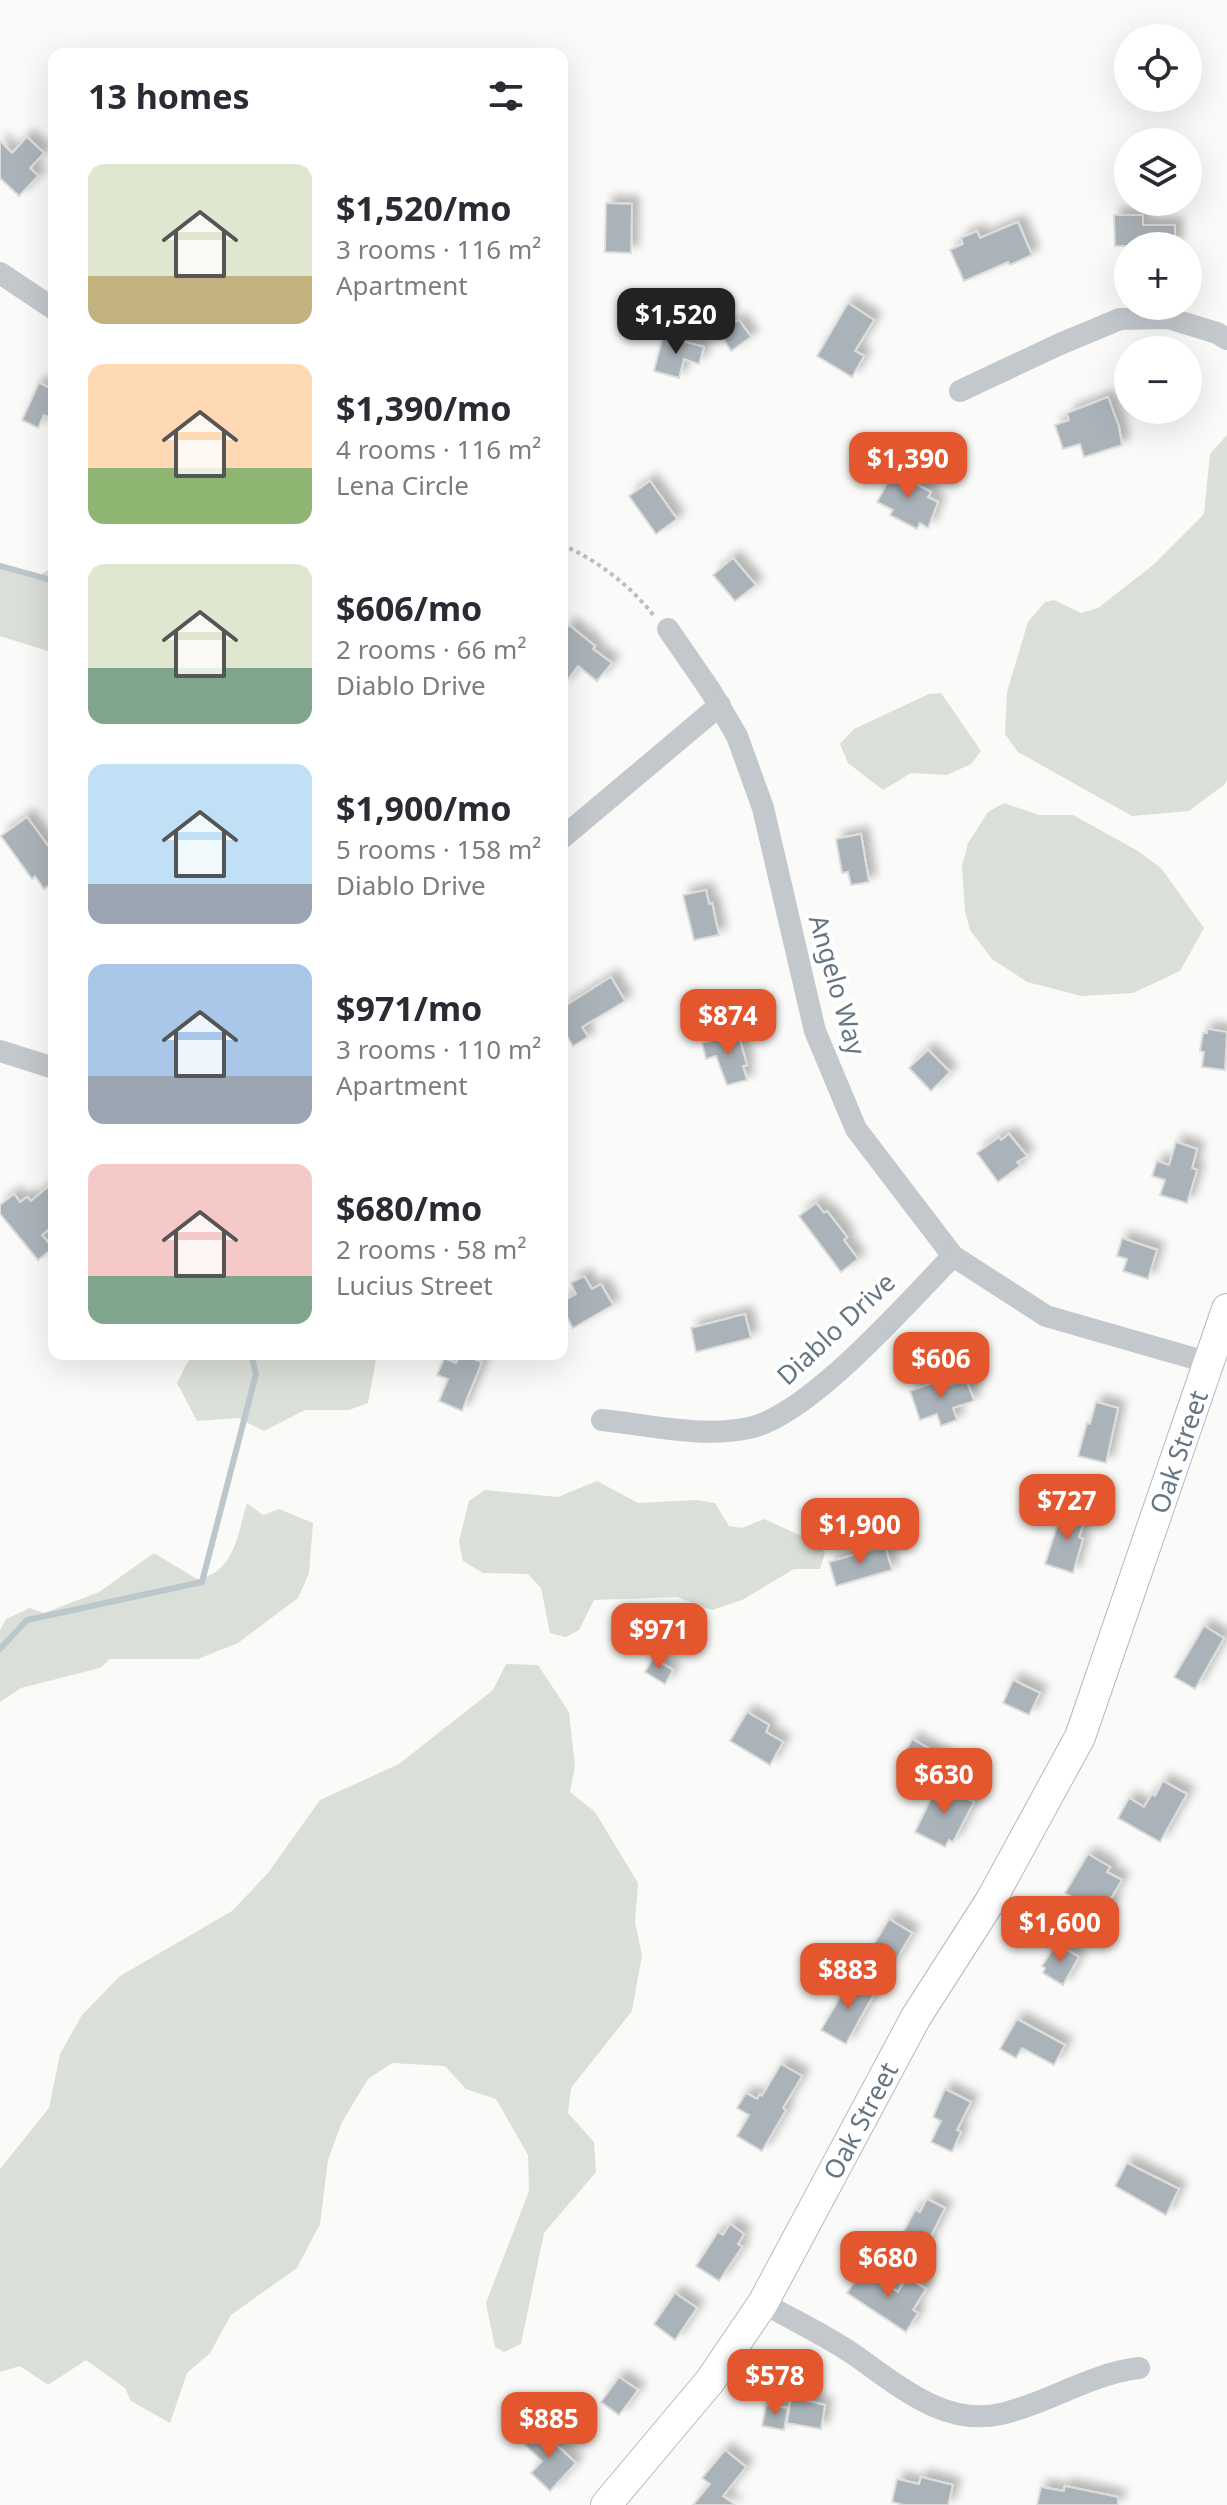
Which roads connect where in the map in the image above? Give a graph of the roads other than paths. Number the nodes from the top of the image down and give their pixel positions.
1 (0, 273) edge
2 (48, 305) edge
3 (1227, 339) edge
4 (960, 391) dead end
5 (668, 629) road end
6 (720, 705) junction
7 (568, 833) edge
8 (0, 1051) edge
9 (48, 1066) edge
10 (953, 1256) junction
11 (1227, 1309) edge
12 (1210, 1363) junction
13 (602, 1420) dead end
14 (763, 2303) junction
15 (1139, 2368) dead end
16 (606, 2505) edge

1 - 2 street
3 - 4 street
5 - 6 street, Angelo Way
6 - 7 street
6 - 10 street, Angelo Way
8 - 9 street
10 - 12 street, Angelo Way
10 - 13 street, Diablo Drive
11 - 12 main road, Oak Street
12 - 14 main road, Oak Street
14 - 15 street
14 - 16 main road, Oak Street

